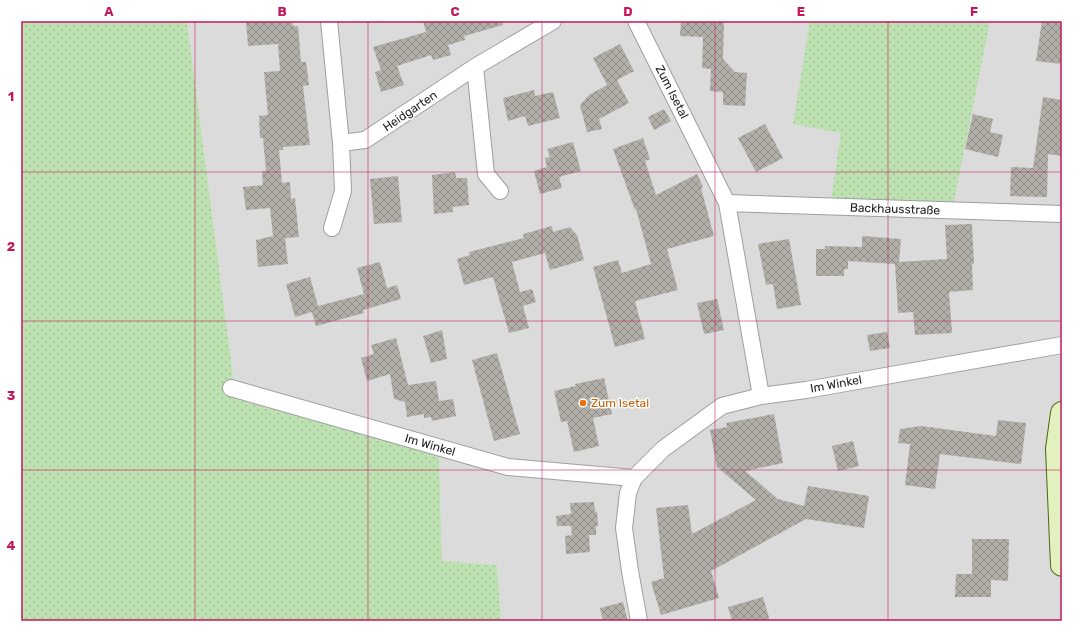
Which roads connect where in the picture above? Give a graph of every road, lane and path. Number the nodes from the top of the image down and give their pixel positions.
1 (329, 21) edge
2 (553, 21) edge
3 (636, 21) edge
4 (475, 67) junction
5 (341, 143) junction
6 (500, 192) dead end
7 (727, 203) junction
8 (1062, 214) edge
9 (332, 228) dead end
10 (1062, 345) edge
11 (231, 388) dead end
12 (762, 396) junction
13 (1062, 413) edge
14 (634, 478) junction
15 (1062, 565) edge
16 (639, 621) edge

1 - 5 street
2 - 4 street, Heidgarten
3 - 7 street, Zum Isetal
4 - 5 street, Heidgarten
4 - 6 street
5 - 9 street
7 - 8 street, Backhausstraße
7 - 12 street, Zum Isetal
10 - 12 street, Im Winkel
11 - 14 street, Im Winkel
12 - 14 street, Im Winkel
13 - 15 street
14 - 16 street, Im Winkel

